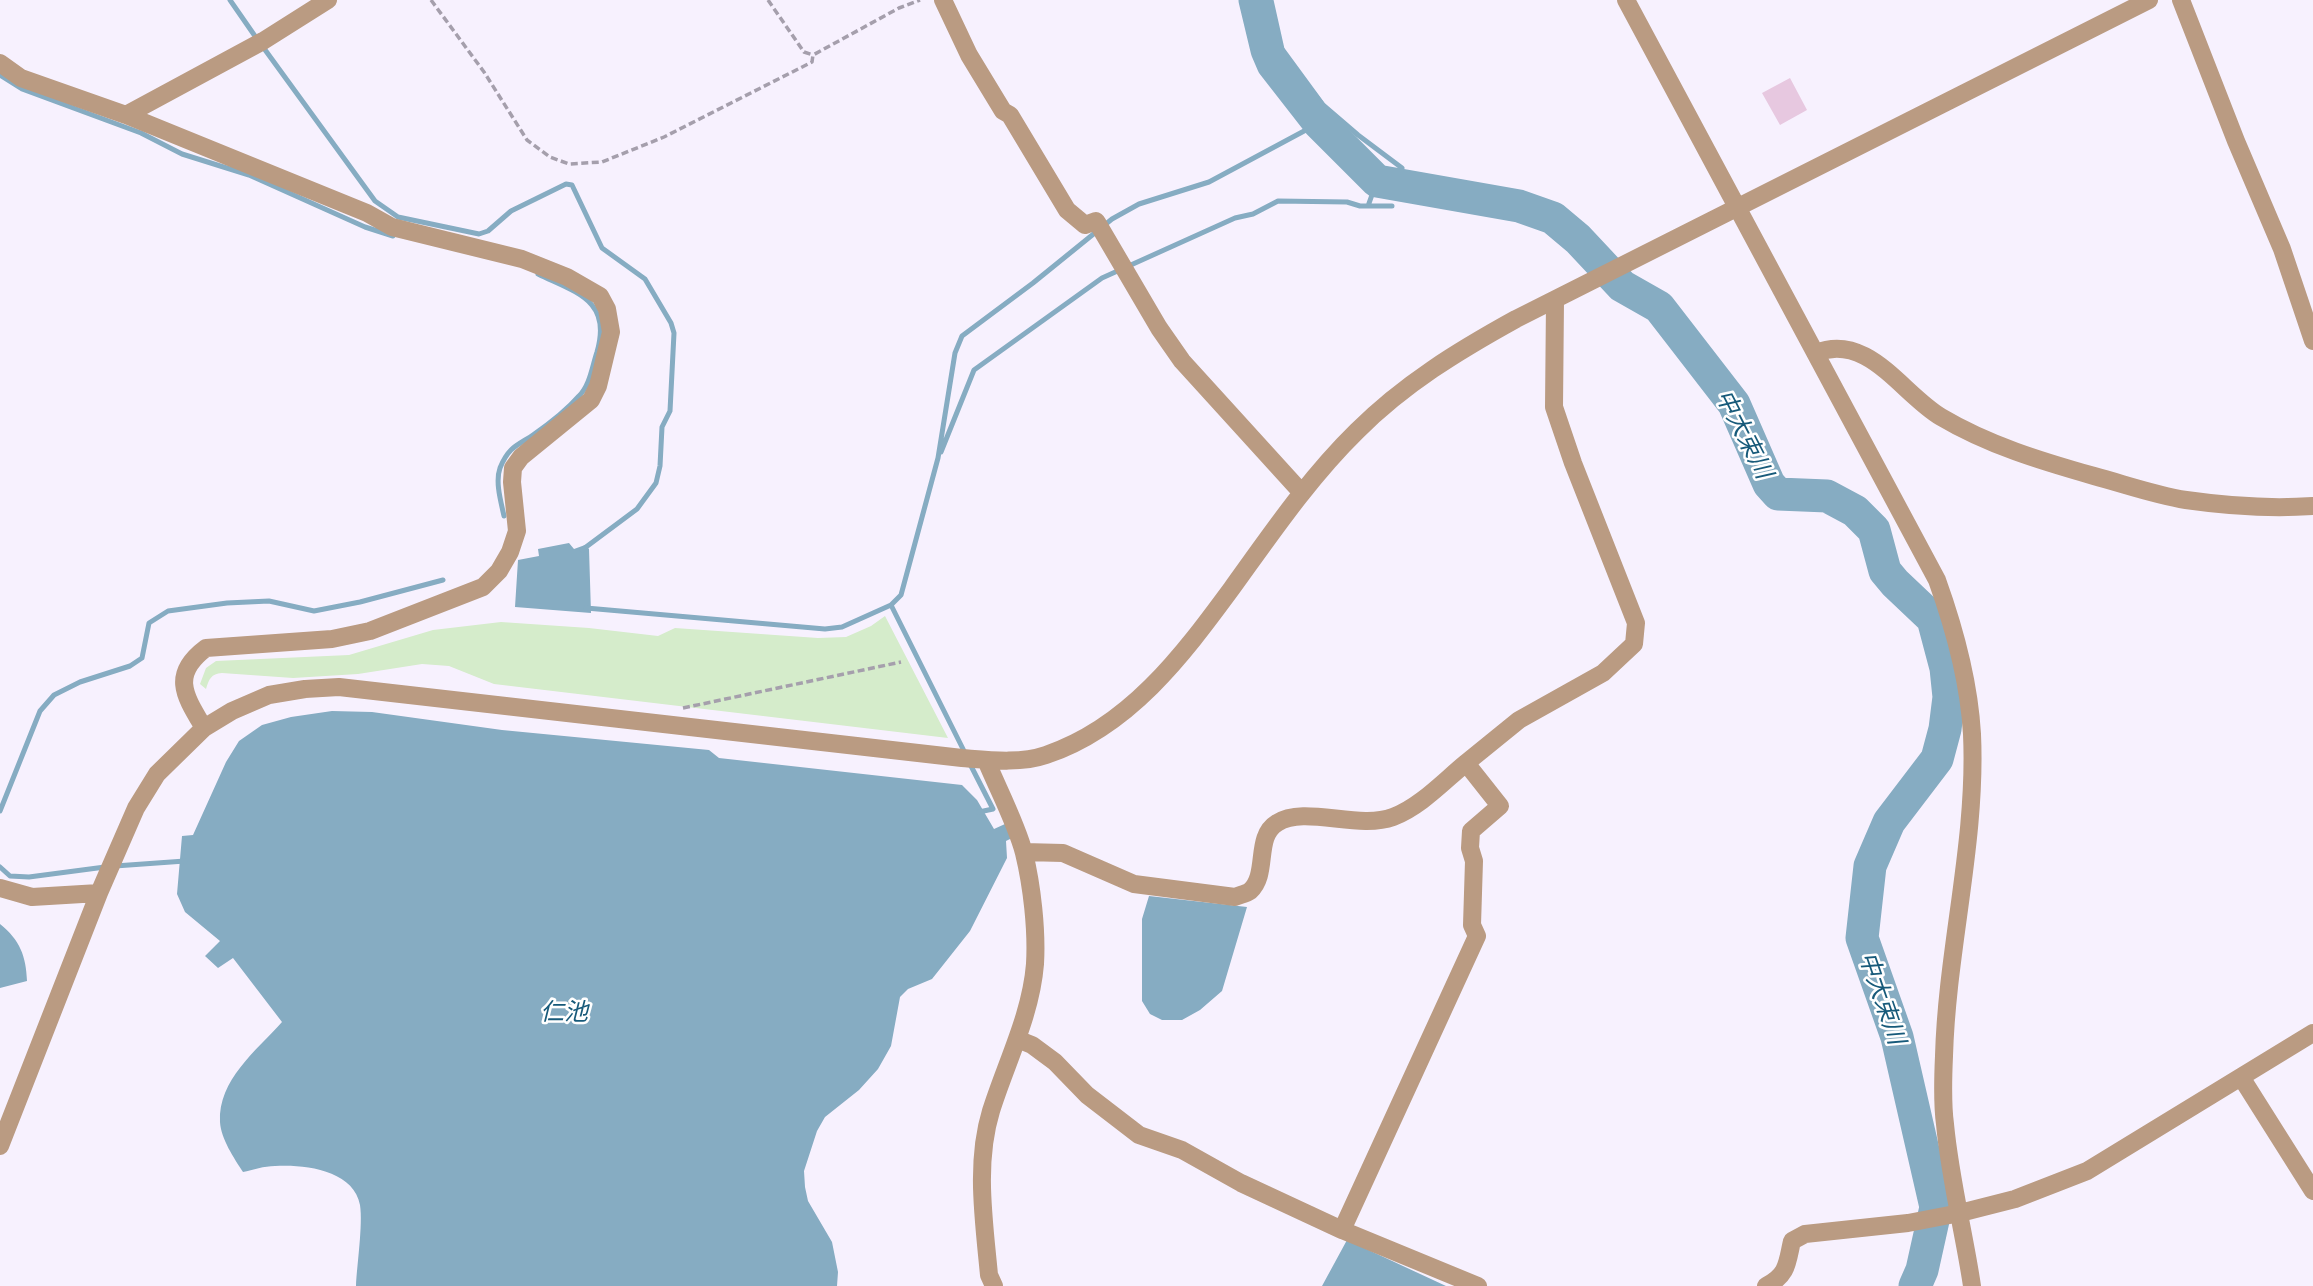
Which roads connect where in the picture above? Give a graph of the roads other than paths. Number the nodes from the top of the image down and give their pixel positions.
1 (328, 0) edge
2 (943, 0) edge
3 (1626, 0) edge
4 (2149, 0) edge
5 (2181, 0) edge
6 (0, 63) edge
7 (126, 115) junction
8 (1739, 208) junction
9 (1555, 300) junction
10 (2313, 341) edge
11 (1816, 353) junction
12 (1302, 493) junction
13 (2313, 506) edge
14 (204, 728) junction
15 (974, 759) junction
16 (1466, 763) junction
17 (1024, 852) junction
18 (0, 888) edge
19 (101, 888) junction
20 (2313, 1033) edge
21 (1017, 1039) junction
22 (2241, 1077) junction
23 (0, 1146) edge
24 (2313, 1191) edge
25 (1944, 1216) junction
26 (1342, 1230) junction
27 (994, 1286) edge
28 (1478, 1286) edge
29 (1766, 1286) edge
30 (1972, 1286) edge

1 - 7 street
2 - 12 street
3 - 8 street
4 - 8 street
5 - 10 street
6 - 7 street
7 - 14 street
8 - 9 street
8 - 11 street
9 - 12 street
9 - 16 street
11 - 13 street
11 - 25 street
12 - 15 street
14 - 15 street
14 - 19 street
15 - 17 street
16 - 17 street
16 - 26 street
17 - 21 street
18 - 19 street
19 - 23 street
20 - 22 street
21 - 26 street
21 - 27 street
22 - 24 street
22 - 25 street
25 - 29 street
25 - 30 street
26 - 28 street

